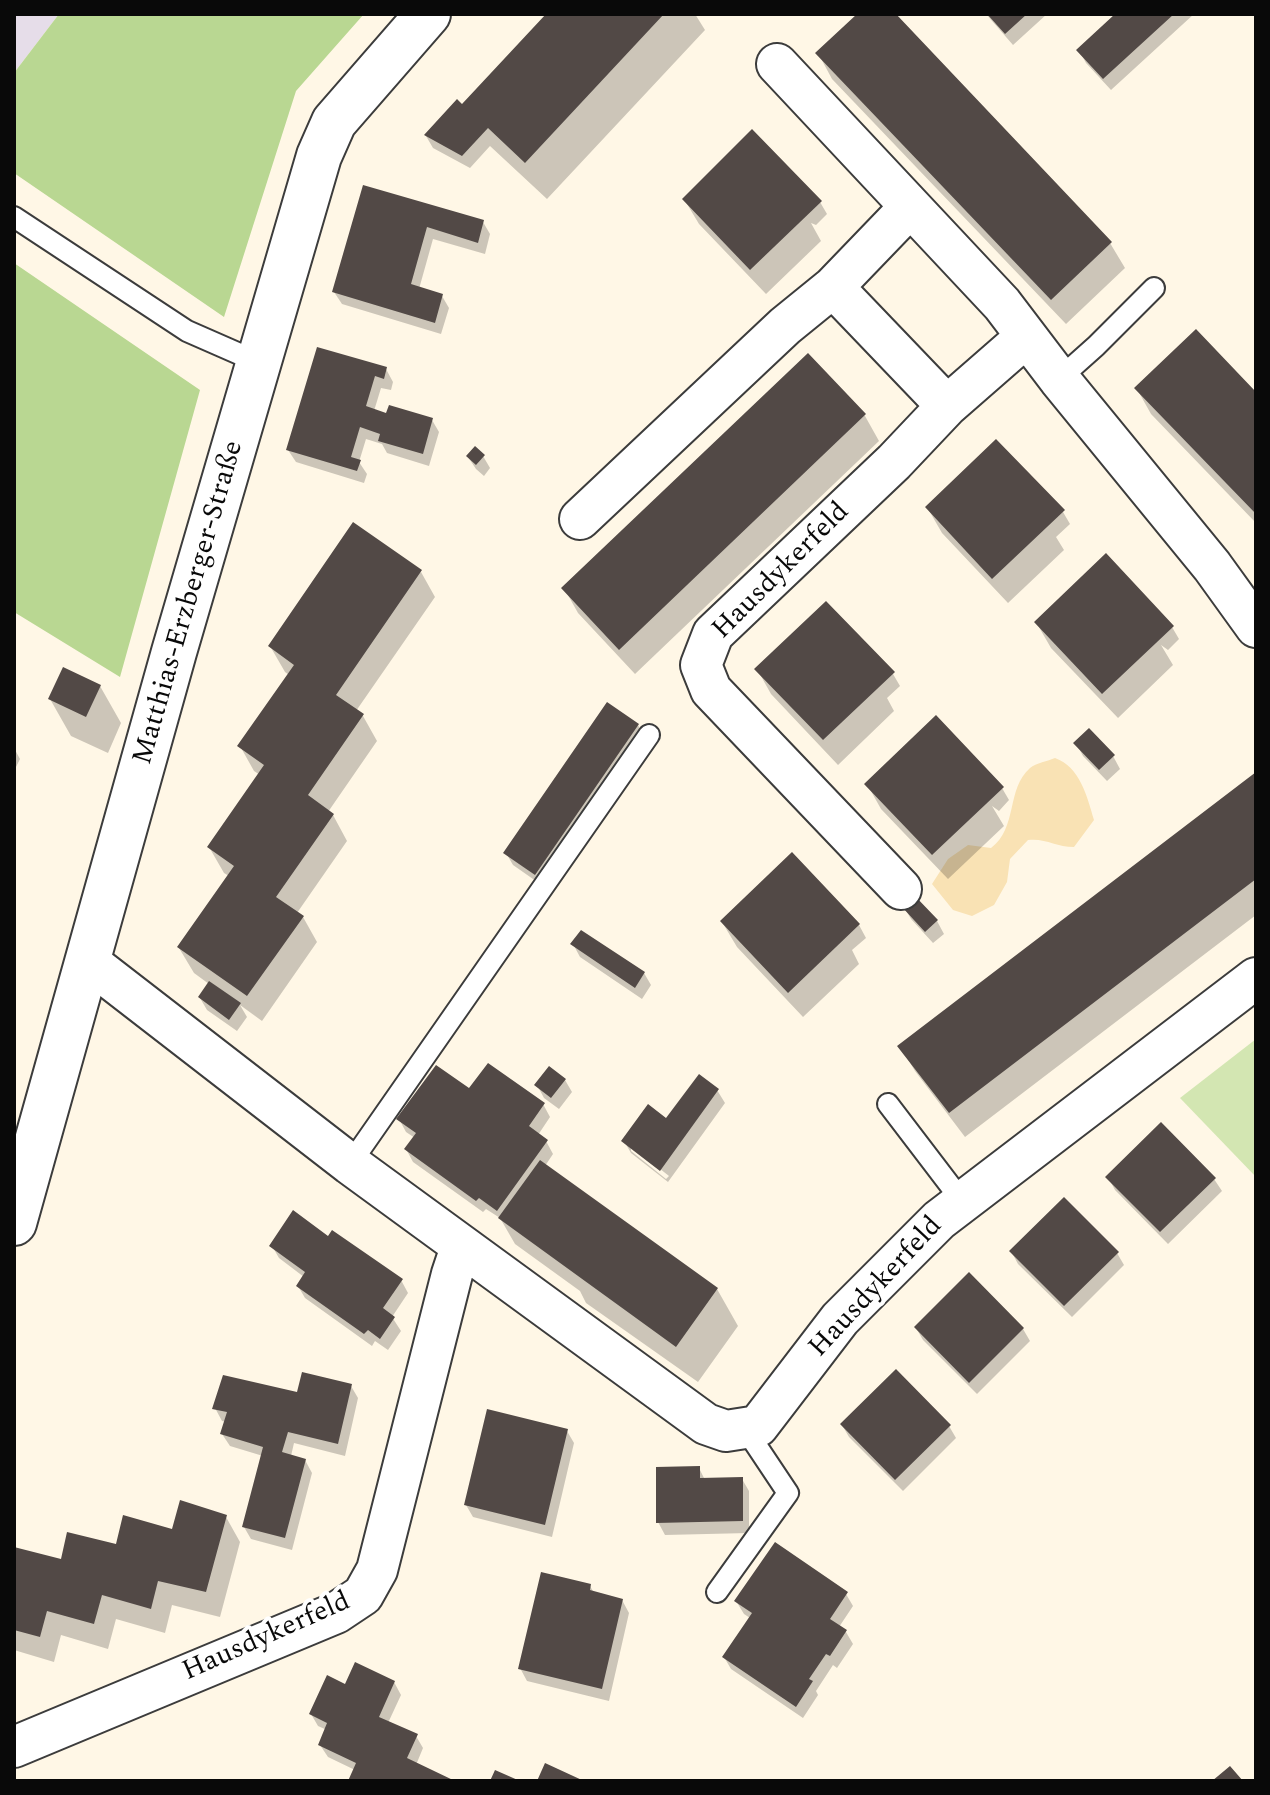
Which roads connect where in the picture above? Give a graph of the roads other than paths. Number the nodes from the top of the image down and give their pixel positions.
1 (428, 14) edge
2 (777, 64) dead end
3 (910, 207) junction
4 (14, 217) edge
5 (833, 287) junction
6 (1154, 288) dead end
7 (1026, 337) junction
8 (260, 363) junction
9 (1059, 379) junction
10 (947, 406) junction
11 (580, 519) dead end
12 (1256, 627) edge
13 (649, 735) dead end
14 (901, 889) dead end
15 (89, 962) junction
16 (1256, 978) edge
17 (888, 1104) dead end
18 (350, 1164) junction
19 (962, 1201) junction
20 (14, 1223) edge
21 (461, 1247) junction
22 (744, 1427) junction
23 (717, 1592) dead end
24 (14, 1747) edge

1 - 8 street, Matthias-Erzberger-Straße
2 - 3 street
3 - 5 street
3 - 7 street
4 - 8 lane
5 - 10 street
5 - 11 street
6 - 9 lane
7 - 9 street
7 - 10 street, Hausdykerfeld
8 - 15 street, Matthias-Erzberger-Straße
9 - 12 street
10 - 14 street, Hausdykerfeld
13 - 18 lane
15 - 18 street
15 - 20 street, Matthias-Erzberger-Straße
16 - 19 street, Hausdykerfeld
17 - 19 lane
18 - 21 street
19 - 22 street, Hausdykerfeld
21 - 22 street
21 - 24 street, Hausdykerfeld
22 - 23 lane

